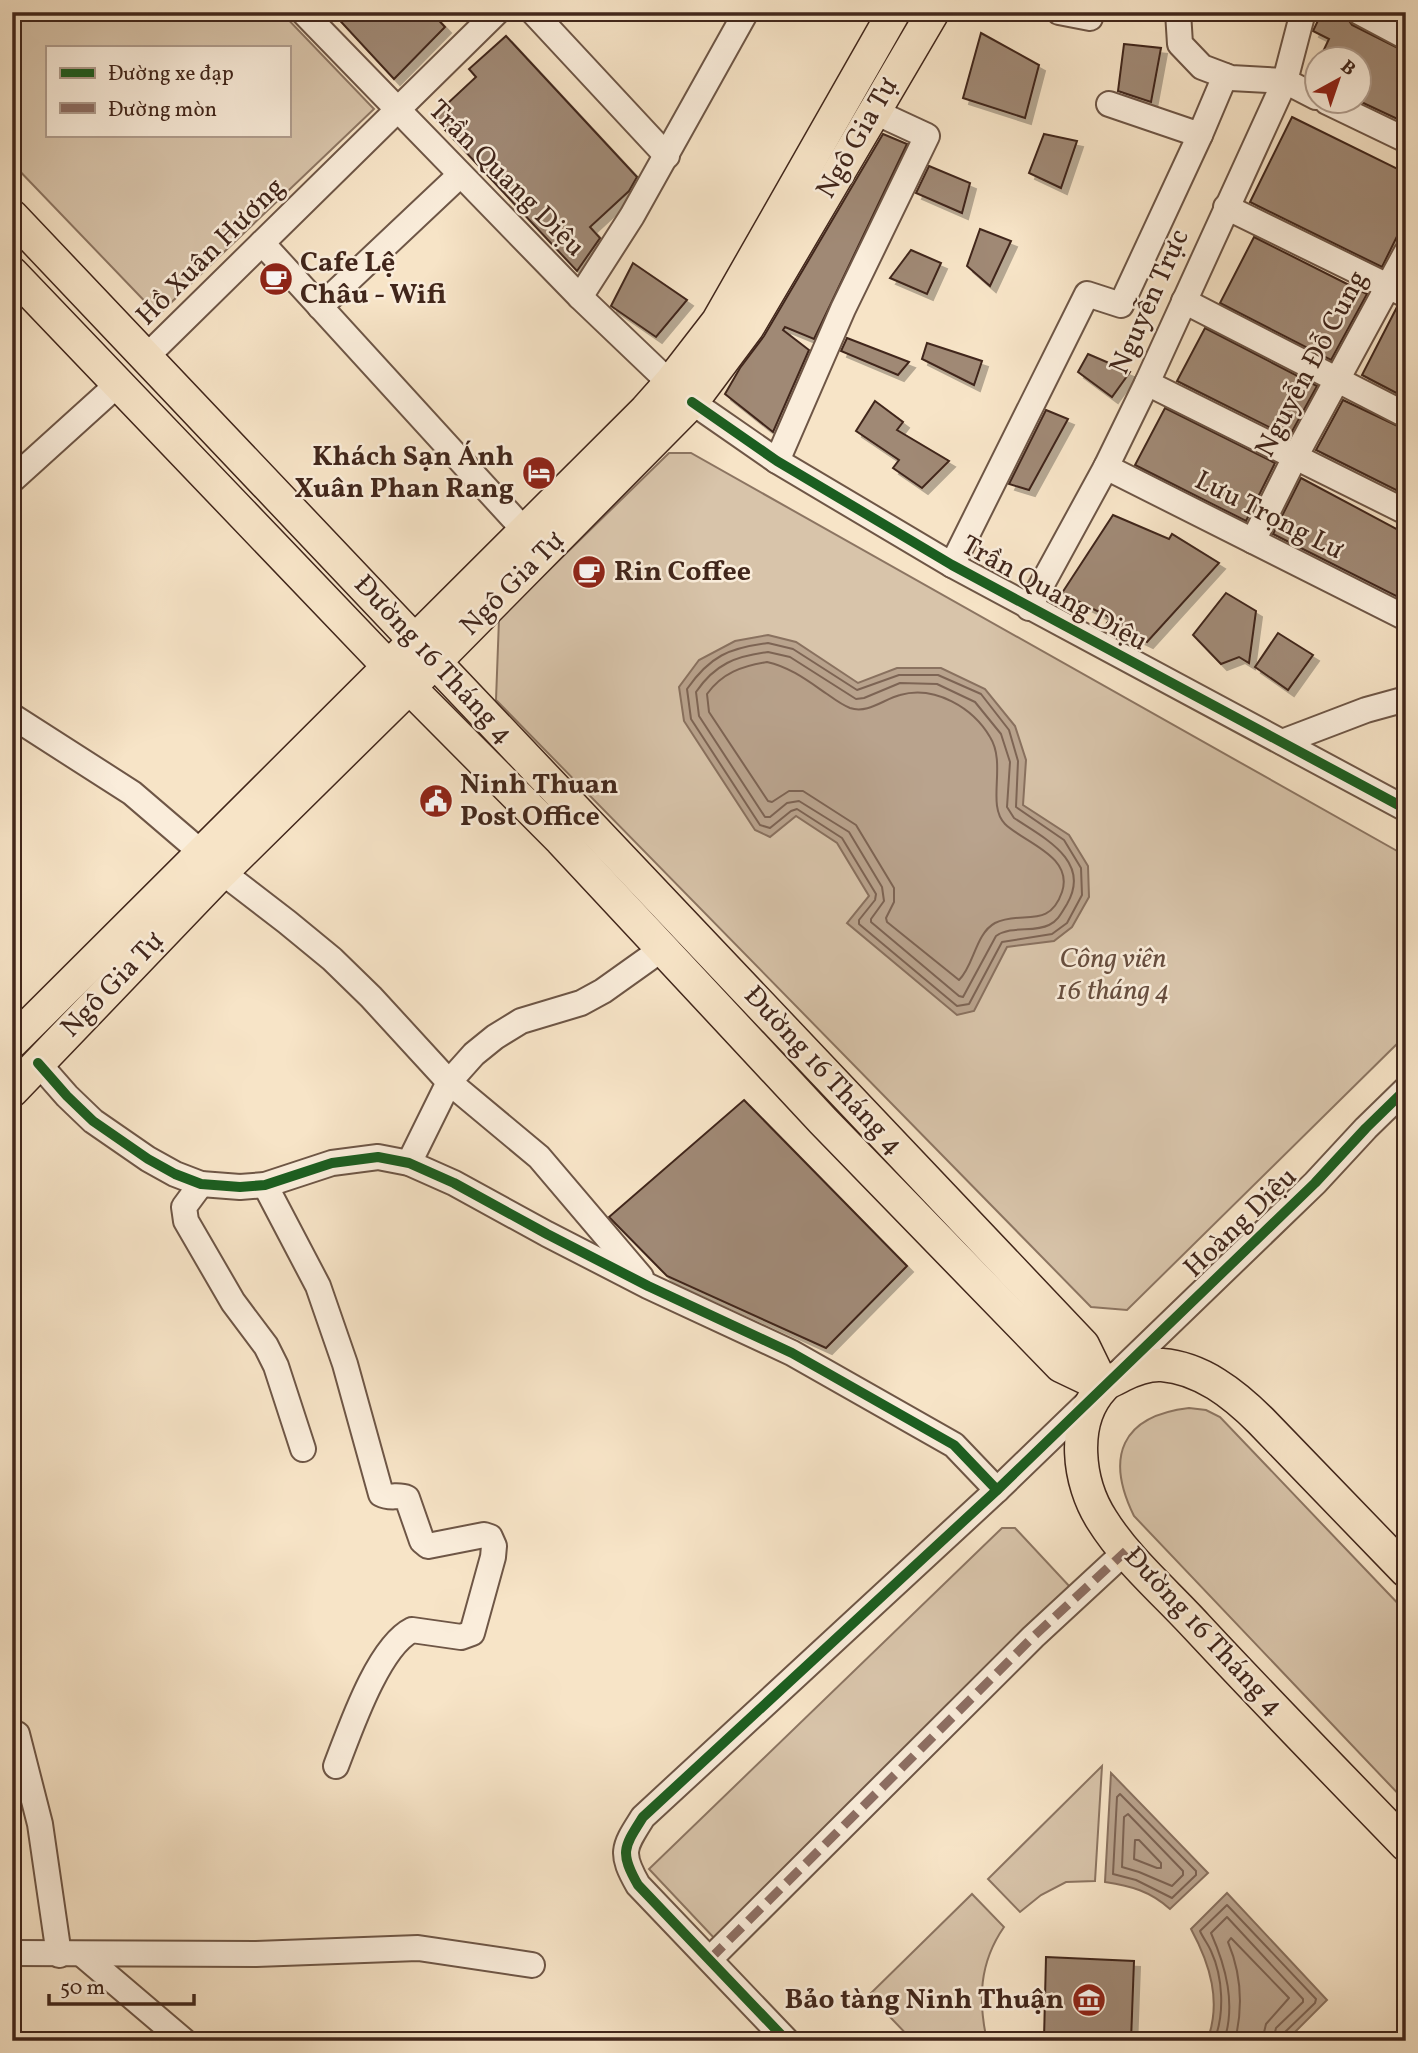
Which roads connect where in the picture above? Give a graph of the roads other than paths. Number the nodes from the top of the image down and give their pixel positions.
1 (303, 12) edge
2 (533, 12) edge
3 (746, 12) edge
4 (894, 12) edge
5 (933, 12) edge
6 (1059, 12) edge
7 (1178, 12) edge
8 (1303, 12) edge
9 (1359, 12) edge
10 (481, 18) edge
11 (1090, 18) dead end
12 (1406, 37) edge
13 (1225, 76) junction
14 (1285, 81) junction
15 (1302, 90) edge
16 (1109, 104) dead end
17 (397, 111) junction
18 (873, 111) junction
19 (1356, 116) edge
20 (1200, 135) junction
21 (1406, 140) edge
22 (667, 156) junction
23 (460, 175) junction
24 (1226, 207) junction
25 (12, 216) edge
26 (262, 243) junction
27 (1406, 253) edge
28 (12, 273) edge
29 (1397, 291) edge
30 (580, 296) junction
31 (1184, 301) junction
32 (320, 307) junction
33 (146, 357) junction
34 (1338, 379) junction
35 (1147, 383) junction
36 (117, 385) junction
37 (681, 393) junction
38 (1406, 415) edge
39 (1295, 457) junction
40 (777, 461) junction
41 (1106, 467) junction
42 (12, 480) edge
43 (1406, 512) edge
44 (525, 531) junction
45 (1253, 541) junction
46 (952, 565) junction
47 (1029, 608) junction
48 (1406, 618) edge
49 (425, 651) junction
50 (399, 677) junction
51 (1406, 699) edge
52 (12, 716) edge
53 (1282, 742) junction
54 (1406, 809) edge
55 (583, 817) junction
56 (561, 840) junction
57 (212, 863) junction
58 (662, 948) junction
59 (755, 999) junction
60 (732, 1022) junction
61 (13, 1038) edge
62 (38, 1063) junction
63 (449, 1082) junction
64 (1406, 1089) edge
65 (12, 1091) edge
66 (848, 1097) junction
67 (823, 1121) junction
68 (409, 1163) junction
69 (201, 1184) junction
70 (265, 1185) junction
71 (648, 1286) junction
72 (1104, 1386) junction
73 (303, 1449) dead end
74 (996, 1490) junction
75 (1126, 1551) junction
76 (1406, 1571) edge
77 (17, 1734) dead end
78 (336, 1766) dead end
79 (1406, 1845) edge
80 (12, 1953) edge
81 (71, 1955) junction
82 (710, 1959) junction
83 (532, 1965) dead end
84 (184, 2041) edge
85 (787, 2041) edge

1 - 17 street, Trần Quang Diệu
2 - 22 street
3 - 22 street
4 - 37 main road, Ngô Gia Tự
5 - 18 main road, Ngô Gia Tự
6 - 11 street
7 - 13 street
8 - 14 street, Nguyễn Trực
9 - 12 street
10 - 17 street, Hồ Xuân Hương
13 - 14 street
13 - 20 street
14 - 15 street
14 - 24 street, Nguyễn Trực
16 - 20 street
17 - 23 street, Trần Quang Diệu
17 - 26 street, Hồ Xuân Hương
18 - 37 main road, Ngô Gia Tự
18 - 40 street
19 - 21 street
20 - 46 street
22 - 30 street
23 - 30 street, Trần Quang Diệu
23 - 32 street
24 - 29 street
24 - 31 street, Nguyễn Trực
25 - 33 main road, Đường 16 Tháng 4
26 - 32 street
26 - 33 street, Hồ Xuân Hương
27 - 29 street, Nguyễn Đỗ Cung
28 - 36 main road, Đường 16 Tháng 4
29 - 34 street, Nguyễn Đỗ Cung
30 - 37 street, Trần Quang Diệu
31 - 34 street
31 - 35 street, Nguyễn Trực
32 - 44 street
33 - 36 main road
33 - 49 main road, Đường 16 Tháng 4
34 - 38 street
34 - 39 street, Nguyễn Đỗ Cung
35 - 39 street
35 - 41 street, Nguyễn Trực
36 - 42 street
36 - 50 main road, Đường 16 Tháng 4
37 - 40 street, Trần Quang Diệu
37 - 44 main road, Ngô Gia Tự
37 - 49 main road, Ngô Gia Tự
39 - 43 street
39 - 45 street, Nguyễn Đỗ Cung
40 - 46 street, Trần Quang Diệu
41 - 45 street, Lưu Trọng Lư
41 - 47 street, Nguyễn Trực
44 - 49 main road, Ngô Gia Tự
45 - 48 street, Lưu Trọng Lư
46 - 47 street, Trần Quang Diệu
47 - 53 street, Trần Quang Diệu
49 - 50 main road, Ngô Gia Tự
49 - 55 main road, Đường 16 Tháng 4
50 - 56 main road, Đường 16 Tháng 4
50 - 57 main road, Ngô Gia Tự
51 - 53 street
52 - 57 street
53 - 54 street, Trần Quang Diệu
55 - 56 main road
55 - 59 main road, Đường 16 Tháng 4
56 - 58 main road, Đường 16 Tháng 4
57 - 61 main road, Ngô Gia Tự
57 - 62 main road, Ngô Gia Tự
57 - 63 street
58 - 60 main road, Đường 16 Tháng 4
58 - 63 street
59 - 60 main road
59 - 66 main road, Đường 16 Tháng 4
60 - 67 main road, Đường 16 Tháng 4
61 - 62 main road
62 - 65 main road, Ngô Gia Tự
62 - 69 street
63 - 68 street
63 - 71 street
64 - 72 street, Hoàng Diệu
66 - 67 main road
66 - 72 main road, Đường 16 Tháng 4
67 - 72 main road, Đường 16 Tháng 4
68 - 70 street
68 - 71 street
69 - 70 street
69 - 73 street
70 - 78 street
71 - 74 street
72 - 74 street, Hoàng Diệu
72 - 75 main road, Đường 16 Tháng 4
72 - 76 main road
74 - 82 street, Hoàng Diệu
75 - 79 main road, Đường 16 Tháng 4
75 - 82 street
77 - 81 street
80 - 81 street
81 - 83 street
81 - 84 street
82 - 85 street, Hoàng Diệu

